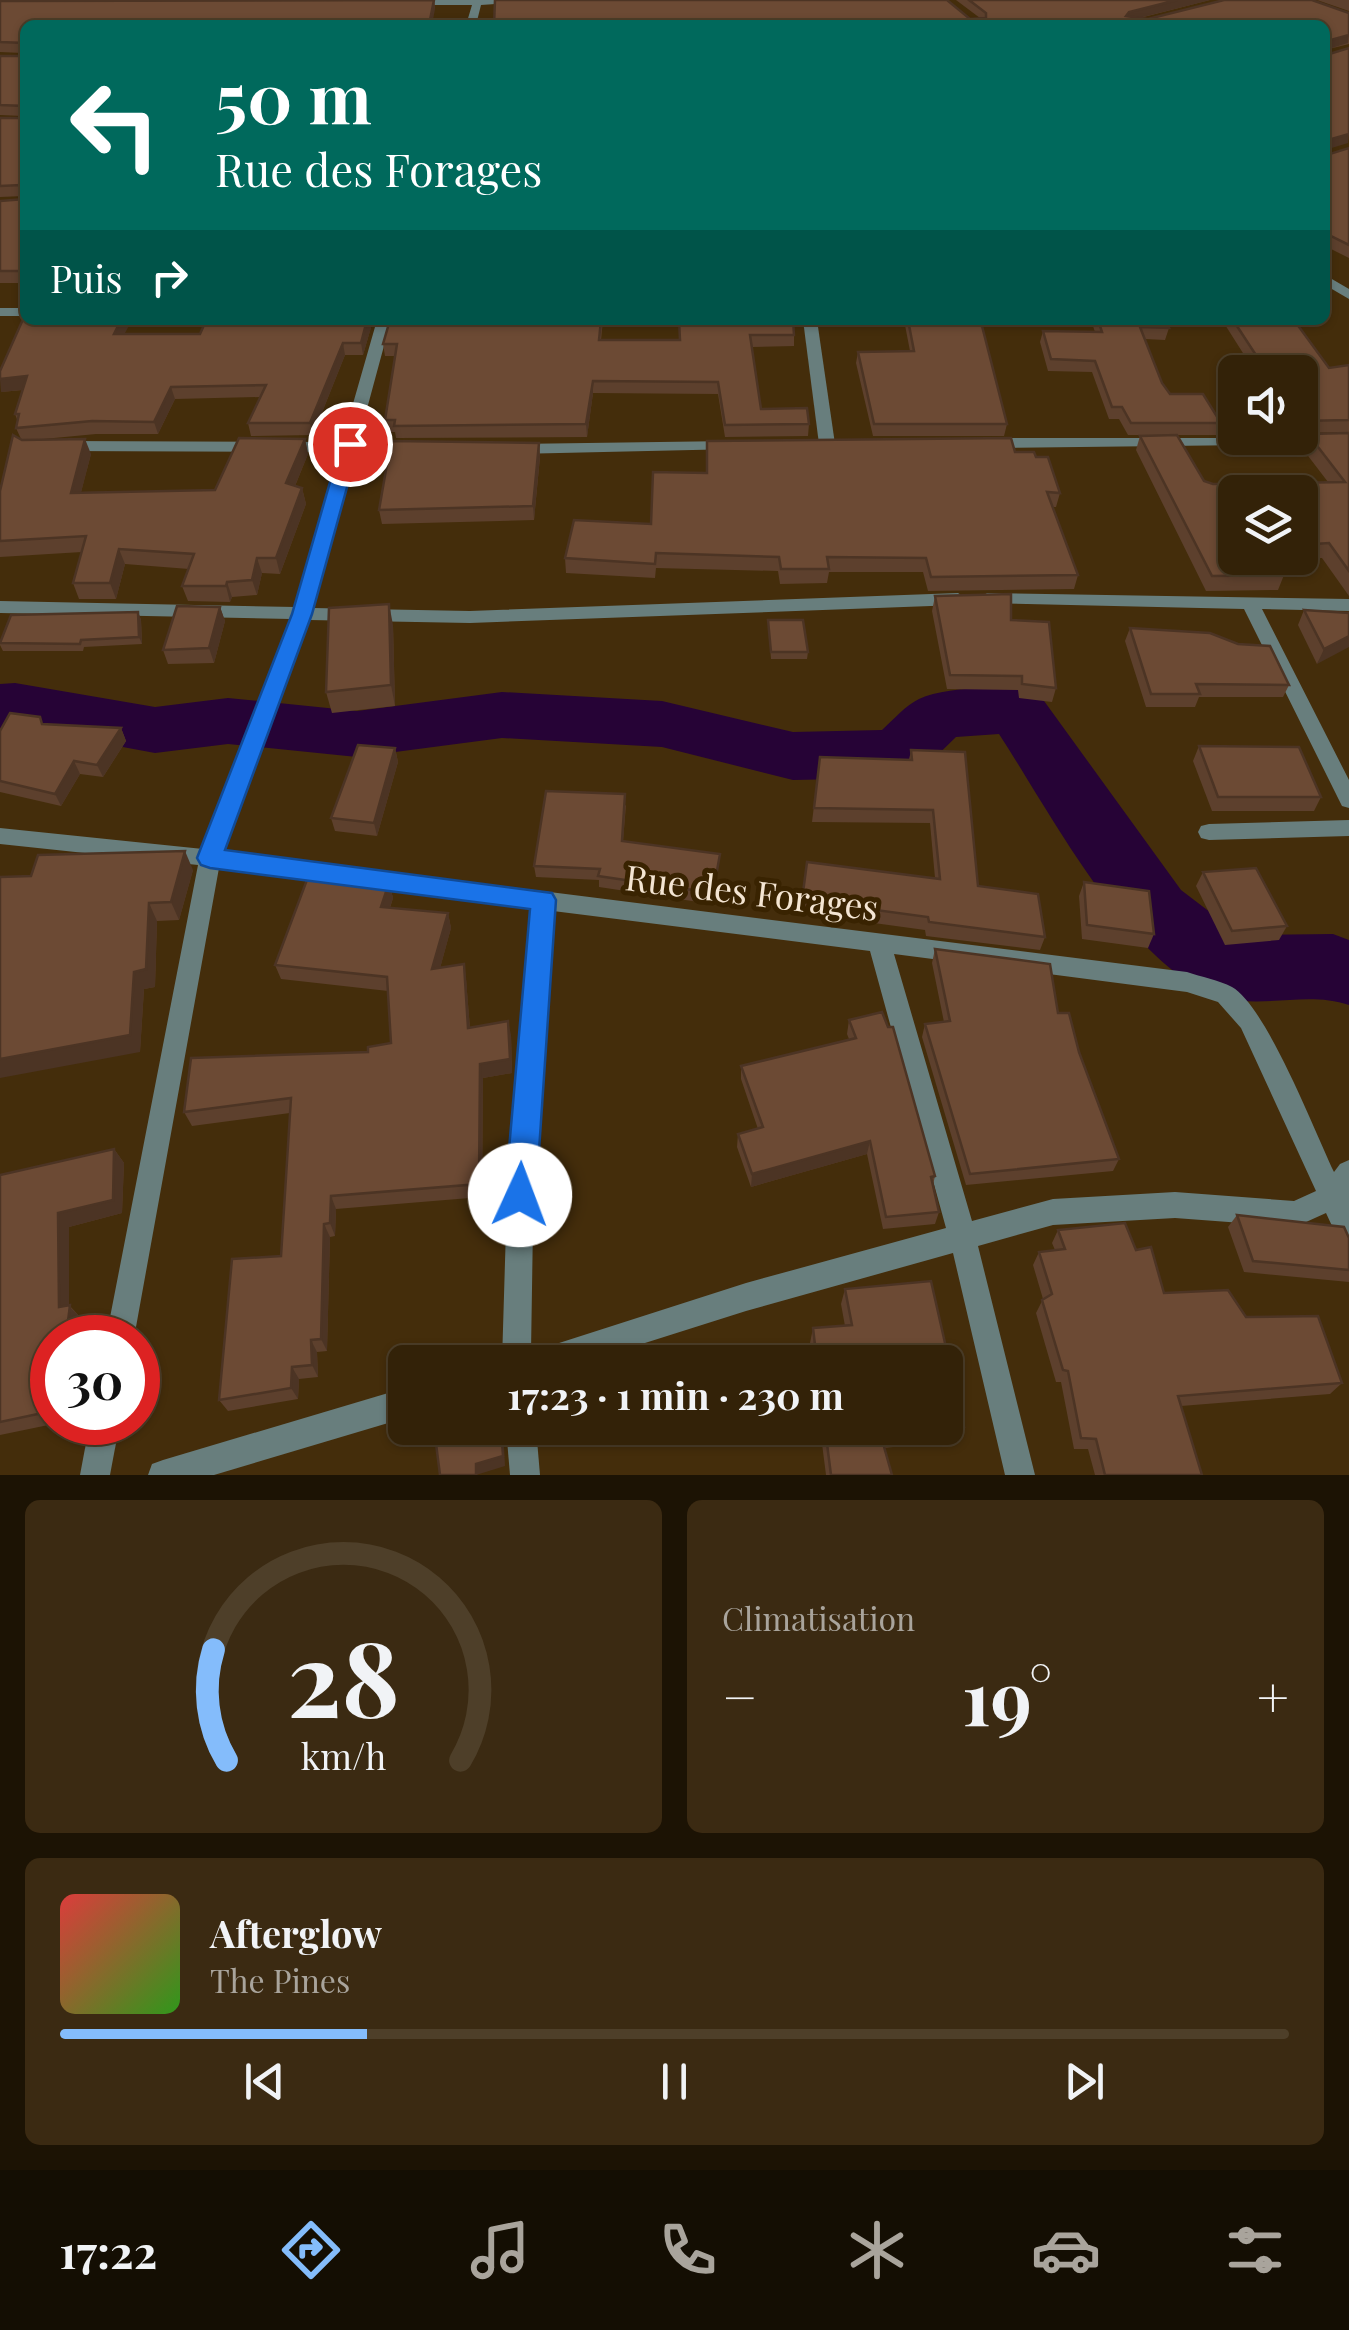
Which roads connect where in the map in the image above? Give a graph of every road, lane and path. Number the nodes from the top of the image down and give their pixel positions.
1 (478, 1) edge
2 (533, 2) edge
3 (400, 3) edge
4 (383, 325) edge
5 (811, 325) edge
6 (1349, 439) edge
7 (965, 443) edge
8 (350, 444) junction
9 (808, 444) edge
10 (826, 444) junction
11 (846, 444) edge
12 (750, 445) edge
13 (47, 446) edge
14 (438, 448) edge
15 (496, 449) edge
16 (1249, 602) junction
17 (1349, 605) edge
18 (0, 606) edge
19 (302, 614) junction
20 (1349, 800) edge
21 (1349, 828) edge
22 (1209, 832) dead end
23 (0, 836) edge
24 (210, 858) junction
25 (543, 900) junction
26 (879, 942) junction
27 (1349, 1173) edge
28 (1333, 1197) junction
29 (1349, 1232) edge
30 (962, 1235) junction
31 (124, 1315) edge
32 (516, 1345) edge
33 (597, 1345) edge
34 (388, 1408) edge
35 (100, 1445) edge
36 (522, 1445) edge
37 (95, 1475) edge
38 (163, 1475) edge
39 (524, 1475) edge
40 (1020, 1475) edge

1 - 2 street
1 - 3 street
4 - 8 street
5 - 10 street
6 - 7 street
8 - 13 street
8 - 14 street
8 - 19 street
9 - 10 street
10 - 11 street
12 - 15 street
16 - 17 street
16 - 19 street
16 - 20 street
18 - 19 street
19 - 24 street
21 - 22 street
23 - 24 street, Rue des Forages
24 - 25 street, Rue des Forages
24 - 31 street
25 - 26 street, Rue des Forages
25 - 32 street
26 - 28 street, Rue des Forages
26 - 30 street
27 - 28 street
28 - 29 street, Rue des Forages
28 - 30 street
30 - 33 street
30 - 40 street
34 - 38 street
35 - 37 street
36 - 39 street

